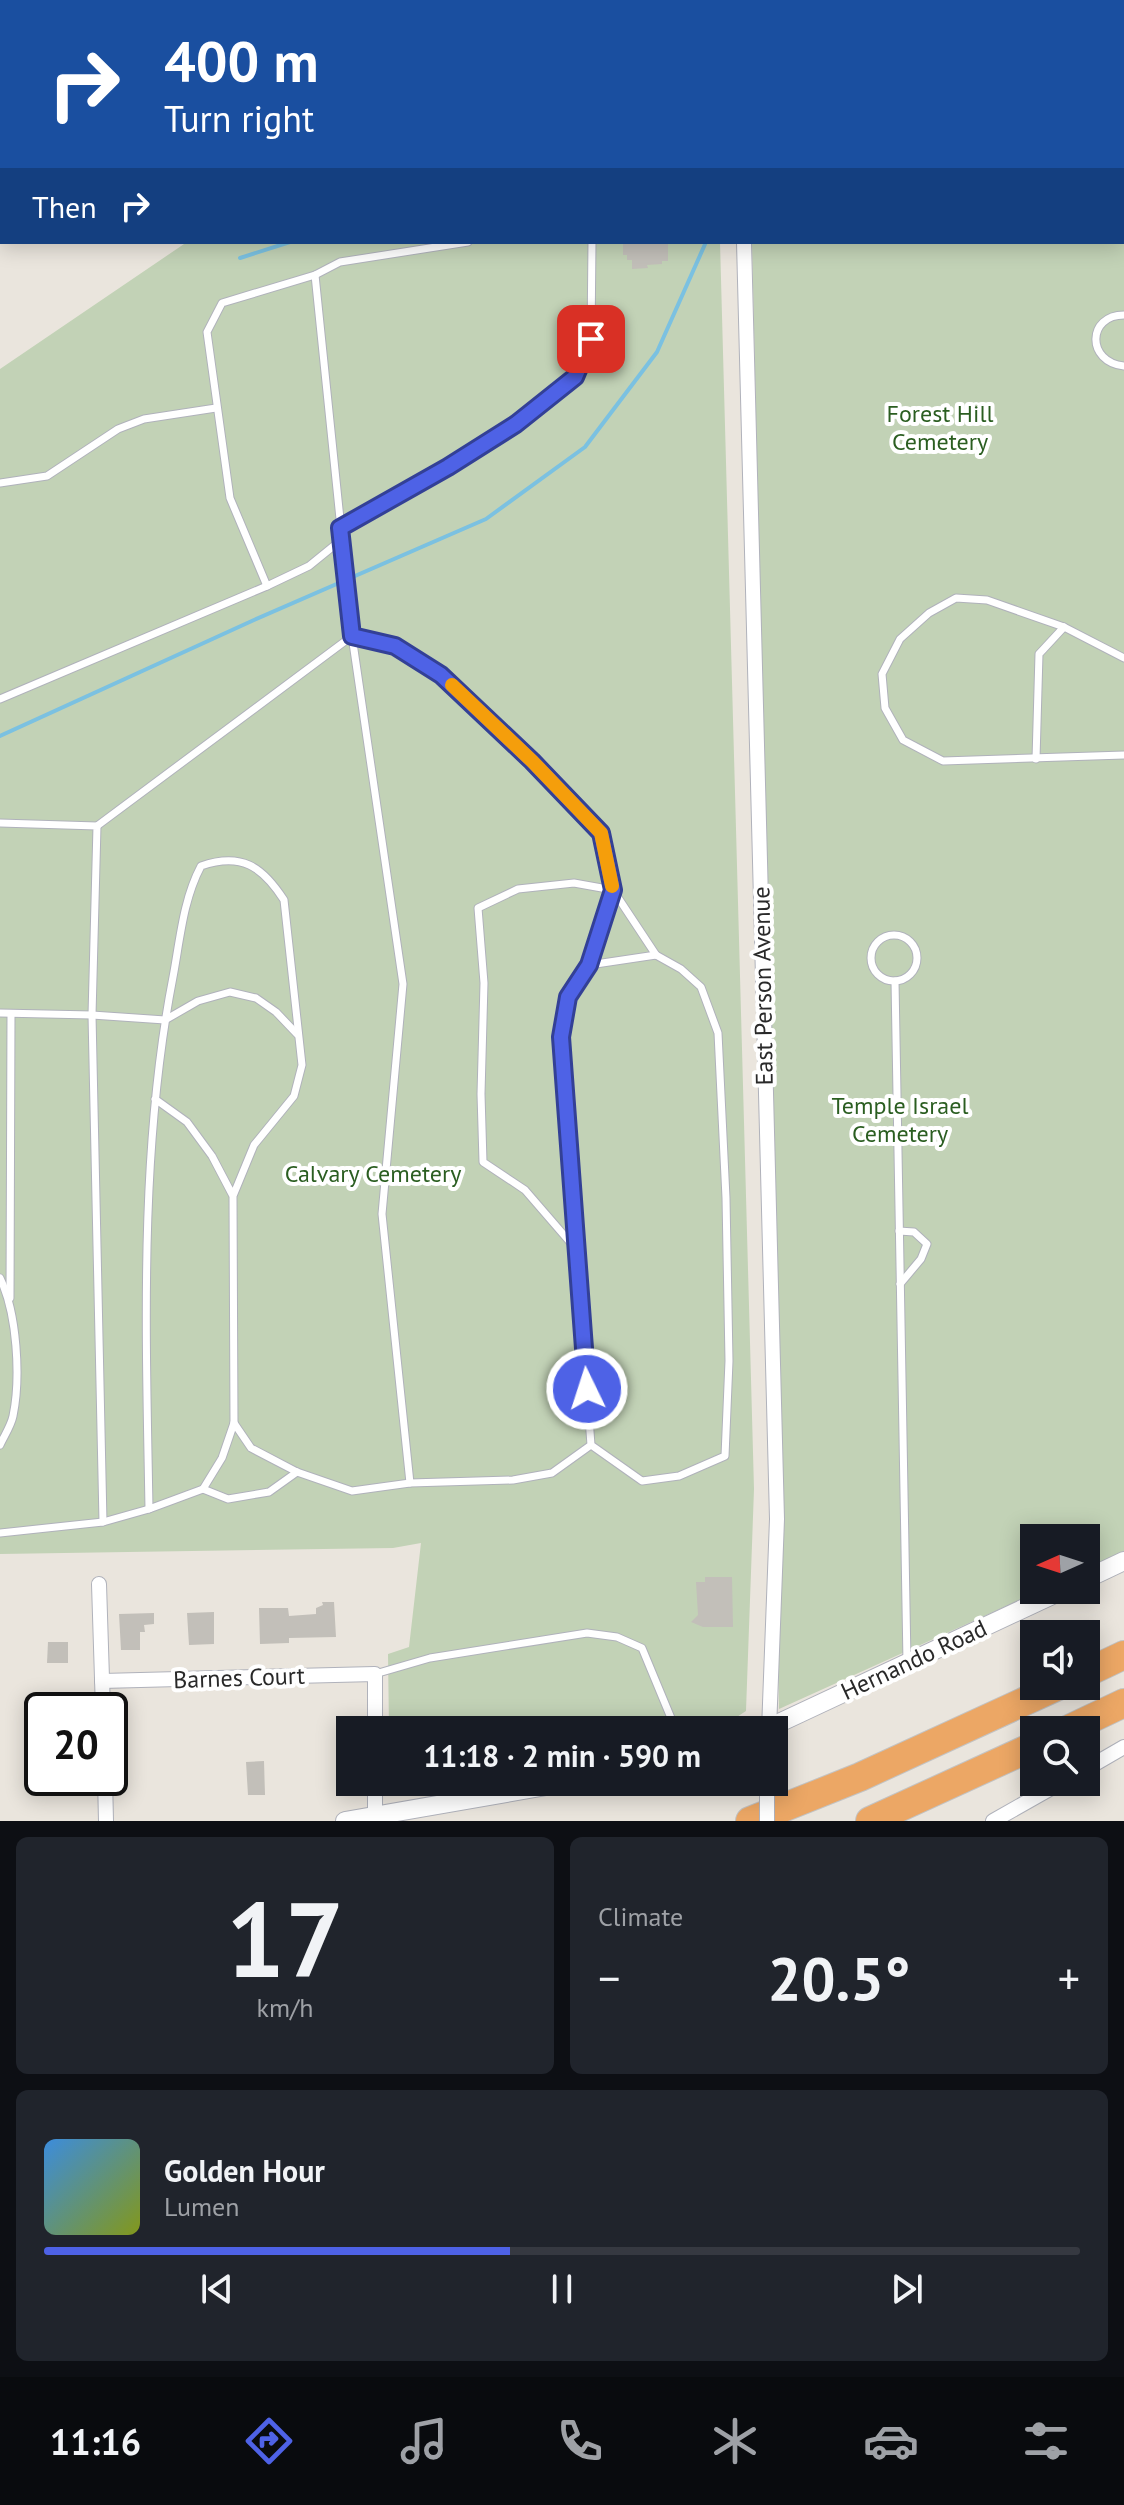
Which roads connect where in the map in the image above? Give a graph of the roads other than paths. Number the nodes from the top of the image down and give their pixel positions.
1 (455, 244) edge
2 (592, 244) edge
3 (744, 244) edge
4 (315, 275) junction
5 (1124, 315) edge
6 (1124, 366) edge
7 (216, 408) junction
8 (0, 483) edge
9 (340, 528) junction
10 (341, 540) junction
11 (267, 586) junction
12 (1064, 627) junction
13 (352, 636) junction
14 (1124, 658) edge
15 (1, 697) edge
16 (1124, 755) edge
17 (1036, 759) junction
18 (0, 823) edge
19 (97, 826) junction
20 (613, 890) junction
21 (656, 955) junction
22 (589, 965) junction
23 (895, 981) junction
24 (0, 1013) edge
25 (11, 1014) junction
26 (92, 1015) junction
27 (165, 1020) junction
28 (299, 1035) junction
29 (155, 1099) junction
30 (233, 1196) junction
31 (899, 1231) junction
32 (577, 1251) junction
33 (0, 1278) edge
34 (900, 1284) junction
35 (10, 1298) junction
36 (234, 1423) junction
37 (0, 1445) edge
38 (591, 1445) junction
39 (297, 1472) junction
40 (410, 1483) junction
41 (203, 1489) junction
42 (149, 1509) junction
43 (103, 1522) junction
44 (0, 1533) edge
45 (1124, 1561) edge
46 (1100, 1572) edge
47 (99, 1584) dead end
48 (1033, 1604) edge
49 (1124, 1655) edge
50 (907, 1663) junction
51 (1100, 1666) edge
52 (375, 1674) junction
53 (102, 1681) junction
54 (102, 1692) edge
55 (1028, 1700) edge
56 (1124, 1703) edge
57 (375, 1716) edge
58 (670, 1716) edge
59 (769, 1716) edge
60 (1097, 1716) edge
61 (788, 1720) edge
62 (1124, 1747) edge
63 (1020, 1752) edge
64 (1100, 1761) edge
65 (105, 1796) edge
66 (375, 1796) edge
67 (494, 1796) edge
68 (767, 1796) edge
69 (1037, 1796) edge
70 (375, 1818) junction
71 (106, 1821) edge
72 (345, 1821) edge
73 (750, 1821) edge
74 (767, 1821) edge
75 (870, 1821) edge
76 (993, 1821) edge

1 - 4 lane
2 - 9 lane
3 - 59 street, East Person Avenue
4 - 7 lane
4 - 9 lane
5 - 6 lane
7 - 8 lane
7 - 11 lane
9 - 10 lane
10 - 11 lane
10 - 13 lane
11 - 15 lane
12 - 14 lane
12 - 17 lane
12 - 17 lane
13 - 19 lane
13 - 20 lane
13 - 40 lane
16 - 17 lane
18 - 19 lane
19 - 26 lane
20 - 21 lane
20 - 22 lane
20 - 32 lane
21 - 22 lane
21 - 38 lane
22 - 32 lane
23 - 23 lane
23 - 31 lane
24 - 25 lane
25 - 26 lane
25 - 35 lane
26 - 27 lane
26 - 43 lane
27 - 28 lane
27 - 28 lane
27 - 29 lane
28 - 30 lane
29 - 30 lane
29 - 42 lane
30 - 36 lane
31 - 34 lane
31 - 34 lane
32 - 38 lane
33 - 35 lane
34 - 50 lane
35 - 37 lane
36 - 39 lane
36 - 41 lane
38 - 40 lane
39 - 40 lane
39 - 41 lane
41 - 42 lane
42 - 43 lane
43 - 44 lane
45 - 46 street
47 - 53 street
48 - 50 street, Hernando Road
49 - 51 highway
50 - 61 street, Hernando Road
52 - 53 street, Barnes Court
52 - 57 street
52 - 58 lane
53 - 54 street
55 - 73 highway
56 - 60 highway
62 - 64 street
63 - 75 highway
65 - 71 street
66 - 70 street
67 - 70 street
68 - 74 street, bridge
69 - 76 street
70 - 72 street

